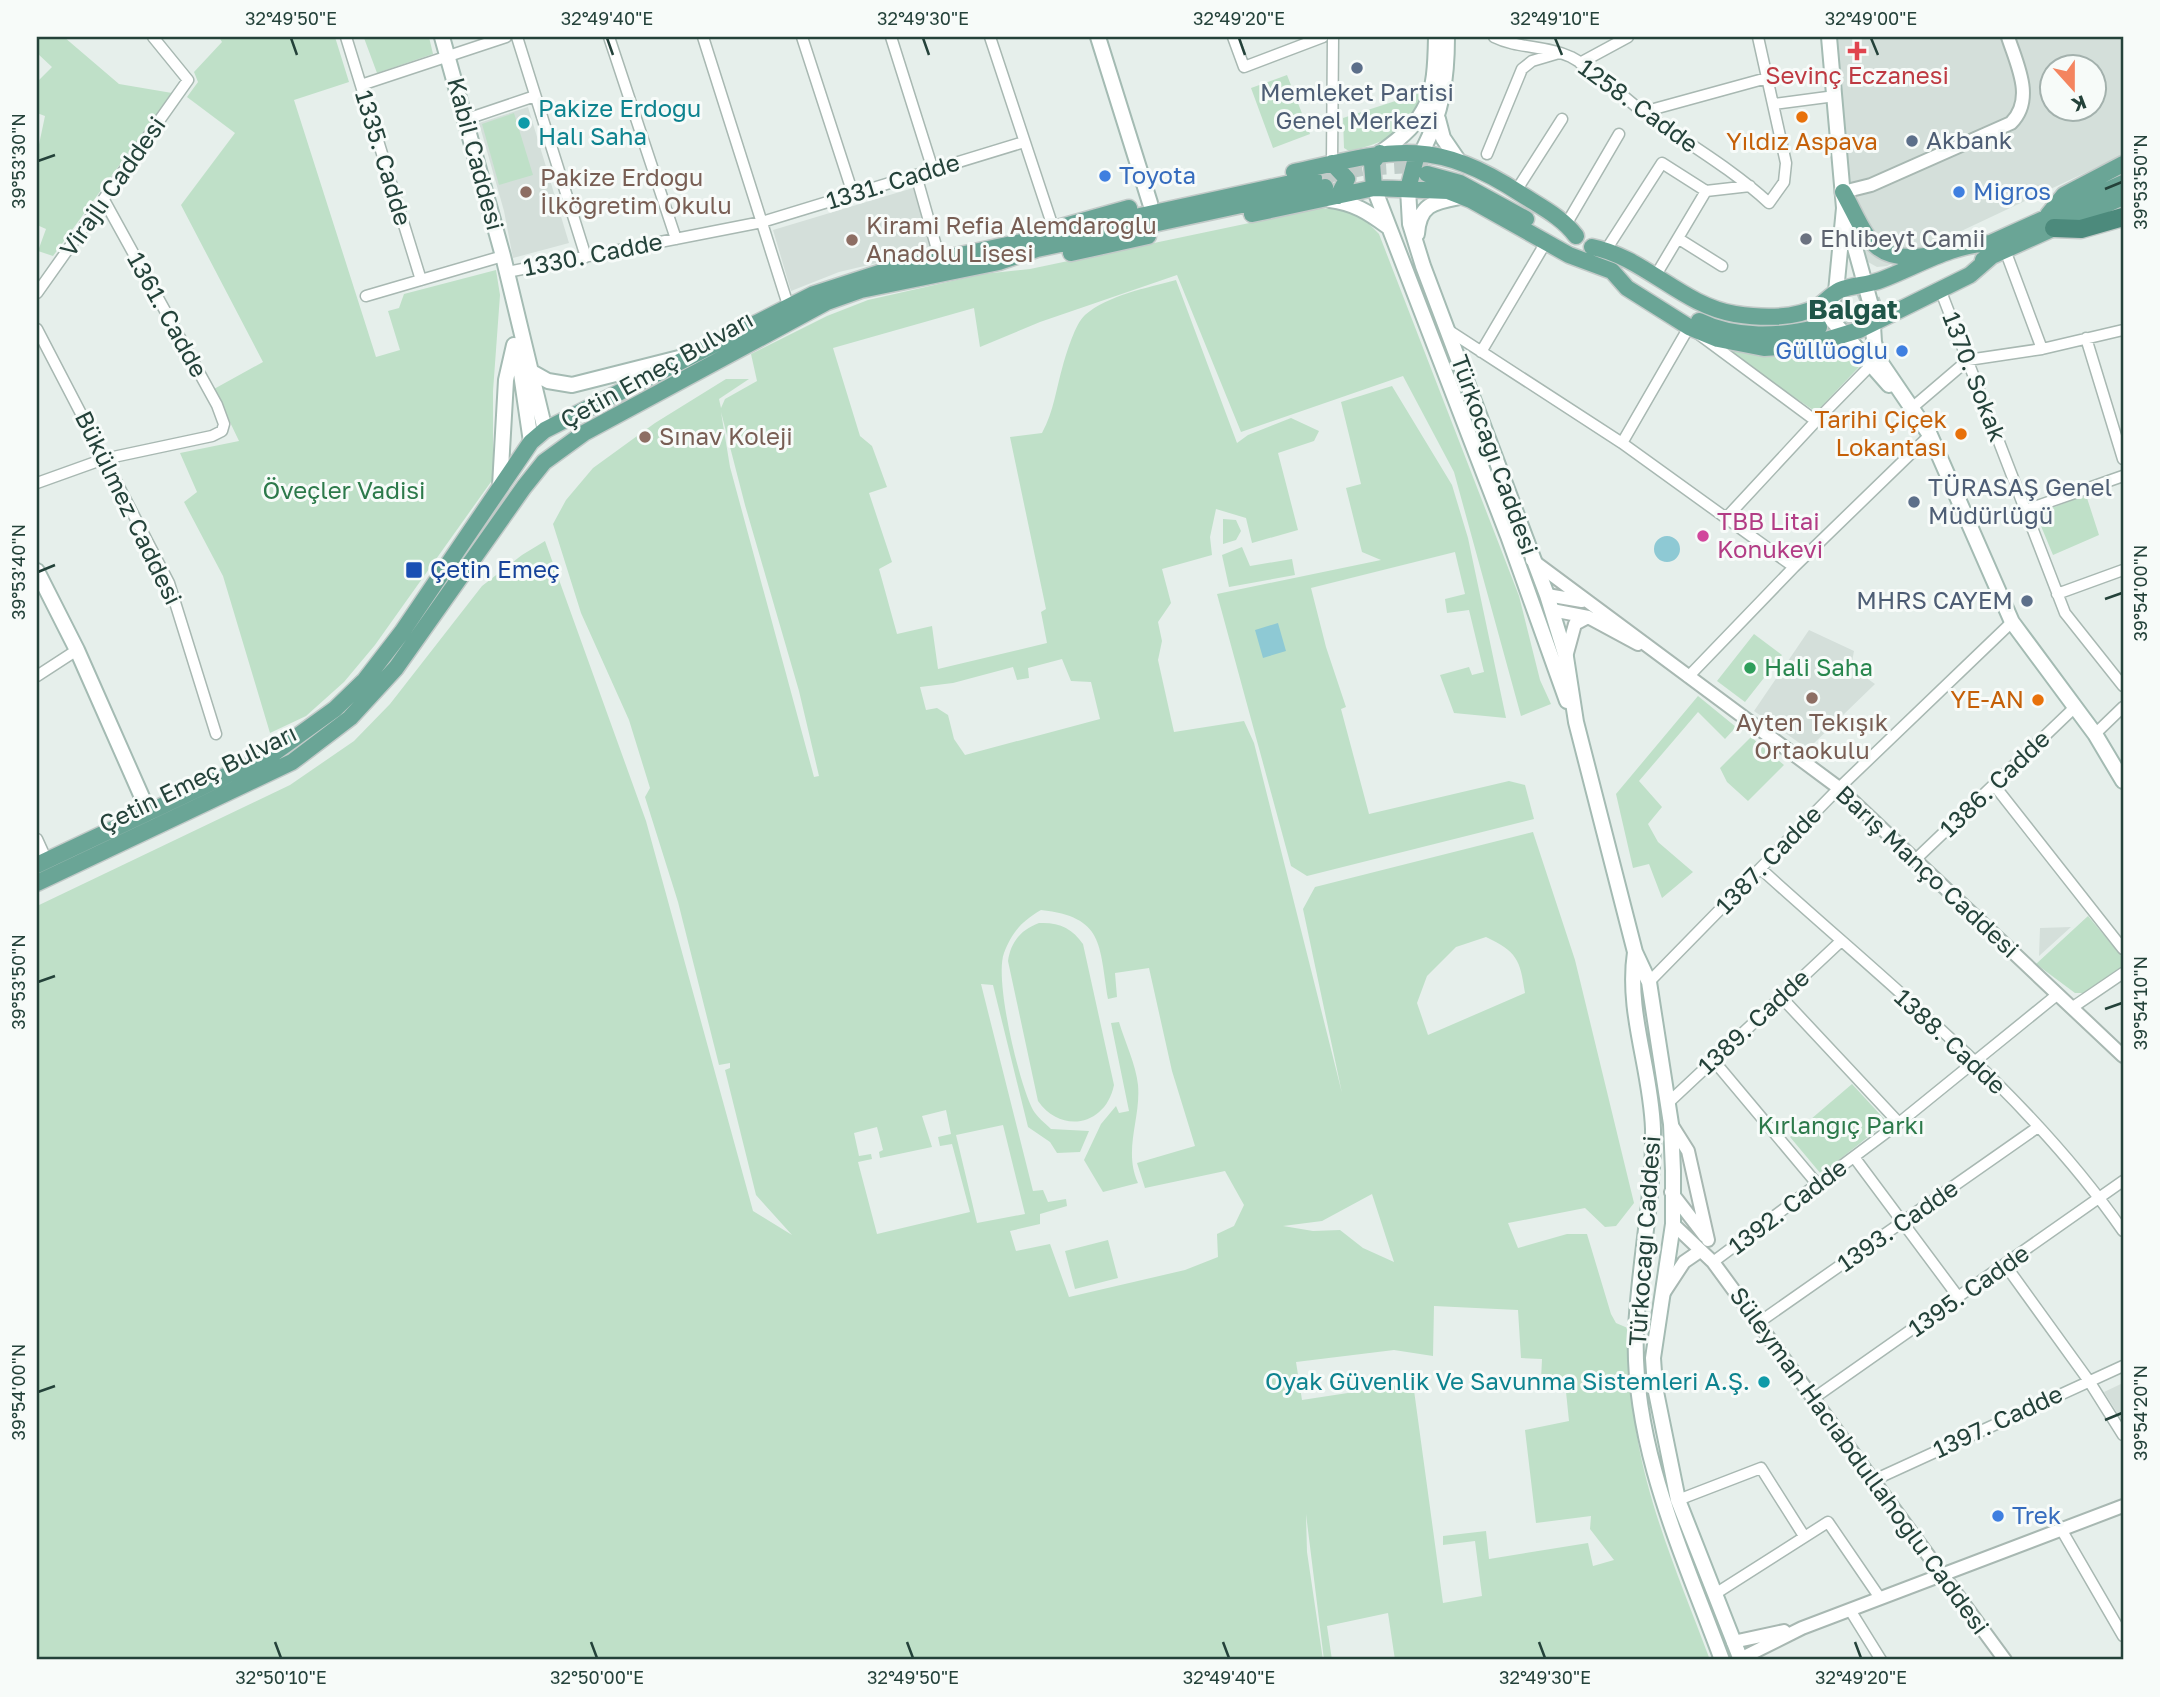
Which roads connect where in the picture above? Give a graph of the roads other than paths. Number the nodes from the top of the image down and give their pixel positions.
1 (153, 37) edge
2 (345, 37) edge
3 (442, 37) edge
4 (506, 37) edge
5 (517, 37) edge
6 (609, 37) edge
7 (704, 37) edge
8 (802, 37) edge
9 (891, 37) edge
10 (990, 37) edge
11 (1098, 37) edge
12 (1233, 37) edge
13 (1334, 37) edge
14 (1436, 37) edge
15 (1447, 37) edge
16 (1494, 37) edge
17 (1628, 37) edge
18 (1758, 37) edge
19 (1829, 37) edge
20 (2008, 37) edge
21 (1317, 38) edge
22 (1559, 53) junction
23 (448, 56) junction
24 (1580, 63) junction
25 (1767, 78) junction
26 (361, 85) junction
27 (536, 96) junction
28 (1835, 96) junction
29 (1774, 104) junction
30 (1643, 112) junction
31 (467, 119) junction
32 (1438, 119) junction
33 (1562, 119) dead end
34 (1619, 134) dead end
35 (1024, 142) junction
36 (1380, 153) junction
37 (1487, 154) dead end
38 (1458, 160) junction
39 (1424, 164) junction
40 (2123, 164) edge
41 (933, 170) junction
42 (916, 175) junction
43 (2123, 183) edge
44 (1328, 184) junction
45 (1751, 186) junction
46 (1374, 188) junction
47 (1408, 189) junction
48 (1516, 191) junction
49 (1706, 191) junction
50 (853, 194) junction
51 (1460, 197) junction
52 (2123, 197) edge
53 (104, 200) junction
54 (1843, 200) junction
55 (1150, 203) junction
56 (2083, 208) junction
57 (2123, 217) edge
58 (762, 222) junction
59 (2050, 223) junction
60 (1387, 226) junction
61 (1053, 227) junction
62 (1571, 230) junction
63 (676, 239) junction
64 (1679, 239) junction
65 (1417, 242) junction
66 (1546, 242) junction
67 (1599, 248) junction
68 (1997, 250) junction
69 (1945, 253) junction
70 (997, 255) junction
71 (503, 256) junction
72 (586, 257) junction
73 (940, 260) junction
74 (1721, 266) dead end
75 (1612, 271) junction
76 (507, 272) junction
77 (1656, 275) junction
78 (421, 280) junction
79 (1940, 289) junction
80 (1836, 292) junction
81 (37, 293) edge
82 (1876, 294) junction
83 (366, 296) dead end
84 (788, 305) junction
85 (1872, 324) junction
86 (1689, 327) junction
87 (37, 329) edge
88 (1448, 329) junction
89 (2123, 330) edge
90 (1846, 334) junction
91 (516, 337) junction
92 (2086, 338) junction
93 (2042, 349) junction
94 (1481, 352) junction
95 (691, 355) junction
96 (1968, 360) junction
97 (1870, 366) junction
98 (531, 372) junction
99 (1913, 407) junction
100 (1816, 421) junction
101 (545, 430) junction
102 (1930, 435) junction
103 (531, 442) junction
104 (1622, 443) junction
105 (560, 449) junction
106 (104, 459) junction
107 (2123, 459) edge
108 (544, 462) junction
109 (2123, 476) edge
110 (37, 483) edge
111 (500, 486) junction
112 (2025, 510) junction
113 (1726, 519) junction
114 (1532, 559) junction
115 (1794, 567) junction
116 (2123, 570) edge
117 (37, 571) edge
118 (2057, 594) junction
119 (1548, 595) junction
120 (1528, 598) junction
121 (1586, 601) junction
122 (1552, 610) junction
123 (1534, 615) junction
124 (1587, 617) junction
125 (2012, 621) junction
126 (77, 650) junction
127 (1652, 652) junction
128 (1566, 657) junction
129 (37, 676) edge
130 (1688, 677) junction
131 (2123, 686) edge
132 (2123, 707) edge
133 (2074, 708) junction
134 (1576, 722) junction
135 (216, 734) dead end
136 (2095, 734) junction
137 (2123, 781) edge
138 (1994, 785) junction
139 (1839, 788) junction
140 (152, 820) junction
141 (37, 839) edge
142 (1916, 859) junction
143 (42, 863) edge
144 (1761, 869) junction
145 (37, 883) edge
146 (1840, 942) junction
147 (2123, 949) edge
148 (1635, 952) junction
149 (2123, 973) edge
150 (1649, 982) junction
151 (2058, 994) junction
152 (1782, 998) junction
153 (2073, 1007) junction
154 (2123, 1056) edge
155 (1714, 1061) junction
156 (1974, 1063) junction
157 (1668, 1102) junction
158 (1899, 1123) junction
159 (1671, 1124) junction
160 (2038, 1127) junction
161 (1854, 1157) junction
162 (2123, 1181) edge
163 (1652, 1183) junction
164 (1818, 1185) junction
165 (1670, 1191) junction
166 (2100, 1197) junction
167 (1649, 1210) junction
168 (1903, 1223) junction
169 (1672, 1224) junction
170 (2123, 1231) edge
171 (1708, 1240) junction
172 (1700, 1251) junction
173 (1713, 1262) junction
174 (2006, 1266) junction
175 (1660, 1297) junction
176 (1959, 1298) junction
177 (1758, 1324) junction
178 (1636, 1331) junction
179 (1656, 1332) junction
180 (2123, 1366) edge
181 (2090, 1381) junction
182 (1814, 1398) junction
183 (2123, 1436) edge
184 (1874, 1480) junction
185 (1678, 1500) junction
186 (2123, 1506) edge
187 (2061, 1529) junction
188 (1804, 1536) junction
189 (1943, 1574) junction
190 (1715, 1594) junction
191 (1880, 1598) junction
192 (1850, 1610) junction
193 (2119, 1618) edge
194 (1802, 1628) junction
195 (2123, 1636) edge
196 (1733, 1642) junction
197 (1719, 1653) edge
198 (1746, 1658) edge
199 (1881, 1660) edge
200 (2004, 1660) edge

1 - 53 street, Virajlı Caddesi
2 - 26 street, 1335. Cadde
3 - 23 main road, Kabil Caddesi
4 - 23 street
5 - 27 street
6 - 63 street
7 - 58 street
8 - 50 street
9 - 41 street
10 - 35 street
11 - 55 main road
12 - 21 street
13 - 44 street
14 - 36 main road
15 - 32 main road
16 - 22 street, 1258. Cadde
17 - 24 street
18 - 25 street
19 - 28 main road
20 - 54 street
22 - 24 street, 1258. Cadde
22 - 37 street
23 - 26 street
23 - 31 main road, Kabil Caddesi
24 - 30 street, 1258. Cadde
25 - 29 street
25 - 30 street
26 - 78 street, 1335. Cadde
27 - 31 street
27 - 72 street
28 - 29 street
28 - 54 main road
29 - 45 street, 1258. Cadde
30 - 45 street, 1258. Cadde
31 - 71 main road, Kabil Caddesi
32 - 38 main road
32 - 39 main road
33 - 48 street
34 - 62 street
35 - 41 street, 1331. Cadde
35 - 61 street
36 - 39 main road, Çetin Emeç Bulvarı
36 - 44 main road, Çetin Emeç Bulvarı
36 - 46 main road
38 - 39 main road, Çetin Emeç Bulvarı
38 - 48 main road, Çetin Emeç Bulvarı
39 - 47 main road
39 - 62 main road, Çetin Emeç Bulvarı
39 - 75 main road, Çetin Emeç Bulvarı
40 - 59 main road
41 - 42 street, 1331. Cadde
42 - 50 street, 1331. Cadde
42 - 73 street
43 - 56 main road, Çetin Emeç Bulvarı
44 - 46 main road, Çetin Emeç Bulvarı
44 - 55 main road, Çetin Emeç Bulvarı
44 - 60 main road
44 - 70 main road, Çetin Emeç Bulvarı
45 - 49 street
46 - 47 main road, Çetin Emeç Bulvarı
46 - 60 main road, Türkocağı Caddesi
47 - 51 main road, Çetin Emeç Bulvarı
47 - 65 main road, Türkocağı Caddesi
48 - 62 main road, Çetin Emeç Bulvarı
49 - 64 street
49 - 67 street
50 - 58 street, 1331. Cadde
51 - 65 main road
51 - 66 main road, Çetin Emeç Bulvarı
52 - 56 main road, Çetin Emeç Bulvarı
53 - 81 street, Virajlı Caddesi
53 - 106 street, 1361. Cadde
54 - 69 main road
54 - 80 main road
54 - 82 main road
55 - 61 main road, Çetin Emeç Bulvarı
56 - 59 main road, Çetin Emeç Bulvarı
57 - 59 highway
58 - 63 street, 1330. Cadde
58 - 84 street
59 - 68 main road, Çetin Emeç Bulvarı
60 - 120 main road, Türkocağı Caddesi
61 - 70 main road, Çetin Emeç Bulvarı
62 - 67 main road, Çetin Emeç Bulvarı
63 - 72 street, 1330. Cadde
64 - 74 street
64 - 77 street
65 - 88 main road, Türkocağı Caddesi
66 - 75 main road, Çetin Emeç Bulvarı
66 - 94 street
67 - 75 main road, Çetin Emeç Bulvarı
67 - 77 main road, Çetin Emeç Bulvarı
68 - 69 main road, Çetin Emeç Bulvarı
68 - 79 main road, Çetin Emeç Bulvarı
68 - 82 main road, Çetin Emeç Bulvarı
68 - 93 street
69 - 82 main road, Çetin Emeç Bulvarı
70 - 73 main road, Çetin Emeç Bulvarı
70 - 105 main road, Çetin Emeç Bulvarı
71 - 76 main road, Kabil Caddesi
71 - 78 street
72 - 76 street, 1330. Cadde
73 - 84 main road, Çetin Emeç Bulvarı
75 - 86 main road, Çetin Emeç Bulvarı
76 - 91 main road, Kabil Caddesi
76 - 98 main road, Kabil Caddesi
77 - 80 main road, Çetin Emeç Bulvarı
78 - 83 street
79 - 85 main road, Çetin Emeç Bulvarı
79 - 96 street, 1370. Sokak
80 - 82 main road, Çetin Emeç Bulvarı
80 - 90 main road
82 - 85 main road
84 - 95 main road, Çetin Emeç Bulvarı
85 - 90 main road, Çetin Emeç Bulvarı
85 - 99 main road
86 - 90 main road, Çetin Emeç Bulvarı
86 - 100 street
86 - 104 street
87 - 106 street, Bükülmez Caddesi
88 - 94 street
88 - 114 main road, Türkocağı Caddesi
89 - 92 street
90 - 97 main road
91 - 103 main road, Kabil Caddesi
91 - 111 main road
92 - 93 street
92 - 107 street
93 - 96 street
94 - 104 street
95 - 98 main road
95 - 101 main road, Çetin Emeç Bulvarı
96 - 99 street
96 - 112 street, 1370. Sokak
97 - 99 main road
97 - 100 street
98 - 101 main road, Kabil Caddesi
99 - 102 main road
100 - 113 street
101 - 103 main road, Çetin Emeç Bulvarı
101 - 105 main road
102 - 115 street
102 - 125 main road
103 - 108 main road
103 - 111 main road, Çetin Emeç Bulvarı
104 - 113 street
105 - 108 main road, Çetin Emeç Bulvarı
106 - 110 street
106 - 135 street, Bükülmez Caddesi
108 - 140 main road, Çetin Emeç Bulvarı
109 - 112 street
111 - 140 main road, Çetin Emeç Bulvarı
112 - 118 street, 1370. Sokak
113 - 115 street
114 - 119 main road, Türkocağı Caddesi
114 - 121 street, Barış Manço Caddesi
115 - 130 street
116 - 118 street
117 - 126 main road
118 - 131 street, 1370. Sokak
119 - 120 main road
119 - 121 street, Barış Manço Caddesi
119 - 122 main road, Türkocağı Caddesi
120 - 123 main road, Türkocağı Caddesi
121 - 127 street, Barış Manço Caddesi
122 - 123 main road
122 - 124 street, Barış Manço Caddesi
122 - 128 main road, Türkocağı Caddesi
123 - 134 main road, Türkocağı Caddesi
124 - 127 street, Barış Manço Caddesi
124 - 128 street
125 - 133 main road
125 - 139 street, 1387. Cadde
126 - 129 street
126 - 140 main road
127 - 130 street, Barış Manço Caddesi
128 - 134 main road, Türkocağı Caddesi
130 - 139 street, Barış Manço Caddesi
132 - 136 street
133 - 136 main road
133 - 138 street, 1386. Cadde
134 - 148 main road, Türkocağı Caddesi
136 - 137 main road
138 - 142 street, 1386. Cadde
138 - 147 street
139 - 142 street, Barış Manço Caddesi
139 - 144 street, 1387. Cadde
140 - 143 main road, Çetin Emeç Bulvarı
140 - 145 main road, Çetin Emeç Bulvarı
141 - 143 street
142 - 151 street, Barış Manço Caddesi
144 - 146 street, 1388. Cadde
144 - 150 street, 1387. Cadde
146 - 152 street, 1389. Cadde
146 - 156 street, 1388. Cadde
148 - 150 main road, Türkocağı Caddesi
148 - 163 main road, Türkocağı Caddesi
149 - 153 street
150 - 157 main road, Türkocağı Caddesi
151 - 153 street, Barış Manço Caddesi
151 - 156 street, 1392. Cadde
152 - 155 street, 1389. Cadde
152 - 158 street
153 - 154 street, Barış Manço Caddesi
155 - 157 street, 1389. Cadde
155 - 164 street
156 - 158 street, 1392. Cadde
156 - 160 street, 1388. Cadde
157 - 159 main road, Türkocağı Caddesi
158 - 161 street, 1392. Cadde
159 - 165 main road, Türkocağı Caddesi
159 - 171 street
160 - 166 street, 1388. Cadde
160 - 168 street, 1393. Cadde
161 - 164 street, 1392. Cadde
161 - 168 street
162 - 166 street, 1395. Cadde
163 - 165 main road
163 - 167 main road, Türkocağı Caddesi
164 - 173 street, 1392. Cadde
165 - 169 main road, Türkocağı Caddesi
165 - 171 street, Süleyman Hacıabdullahoğlu Caddesi
166 - 170 street, 1388. Cadde
166 - 174 street, 1395. Cadde
167 - 169 main road
167 - 178 main road, Türkocağı Caddesi
168 - 176 street
168 - 177 street, 1393. Cadde
169 - 172 street, Süleyman Hacıabdullahoğlu Caddesi
169 - 175 main road, Türkocağı Caddesi
171 - 173 street, Süleyman Hacıabdullahoğlu Caddesi
172 - 173 street, Süleyman Hacıabdullahoğlu Caddesi
172 - 175 street
173 - 177 street, Süleyman Hacıabdullahoğlu Caddesi
174 - 176 street, 1395. Cadde
174 - 181 street
175 - 179 main road, Türkocağı Caddesi
176 - 182 street, 1395. Cadde
177 - 182 street, Süleyman Hacıabdullahoğlu Caddesi
178 - 179 main road
178 - 197 main road, Türkocağı Caddesi
179 - 185 main road, Türkocağı Caddesi
180 - 181 street, 1397. Cadde
181 - 183 street
181 - 184 street, 1397. Cadde
182 - 184 street, Süleyman Hacıabdullahoğlu Caddesi
184 - 189 street, Süleyman Hacıabdullahoğlu Caddesi
185 - 188 street
185 - 190 main road, Türkocağı Caddesi
186 - 187 street
187 - 189 street
187 - 193 street
188 - 190 street
188 - 191 street
189 - 191 street
189 - 200 street, Süleyman Hacıabdullahoğlu Caddesi
190 - 196 main road, Türkocağı Caddesi
191 - 192 street
192 - 194 street
192 - 199 street
193 - 195 street
194 - 196 street
194 - 198 street
196 - 197 main road
196 - 198 main road, Türkocağı Caddesi

